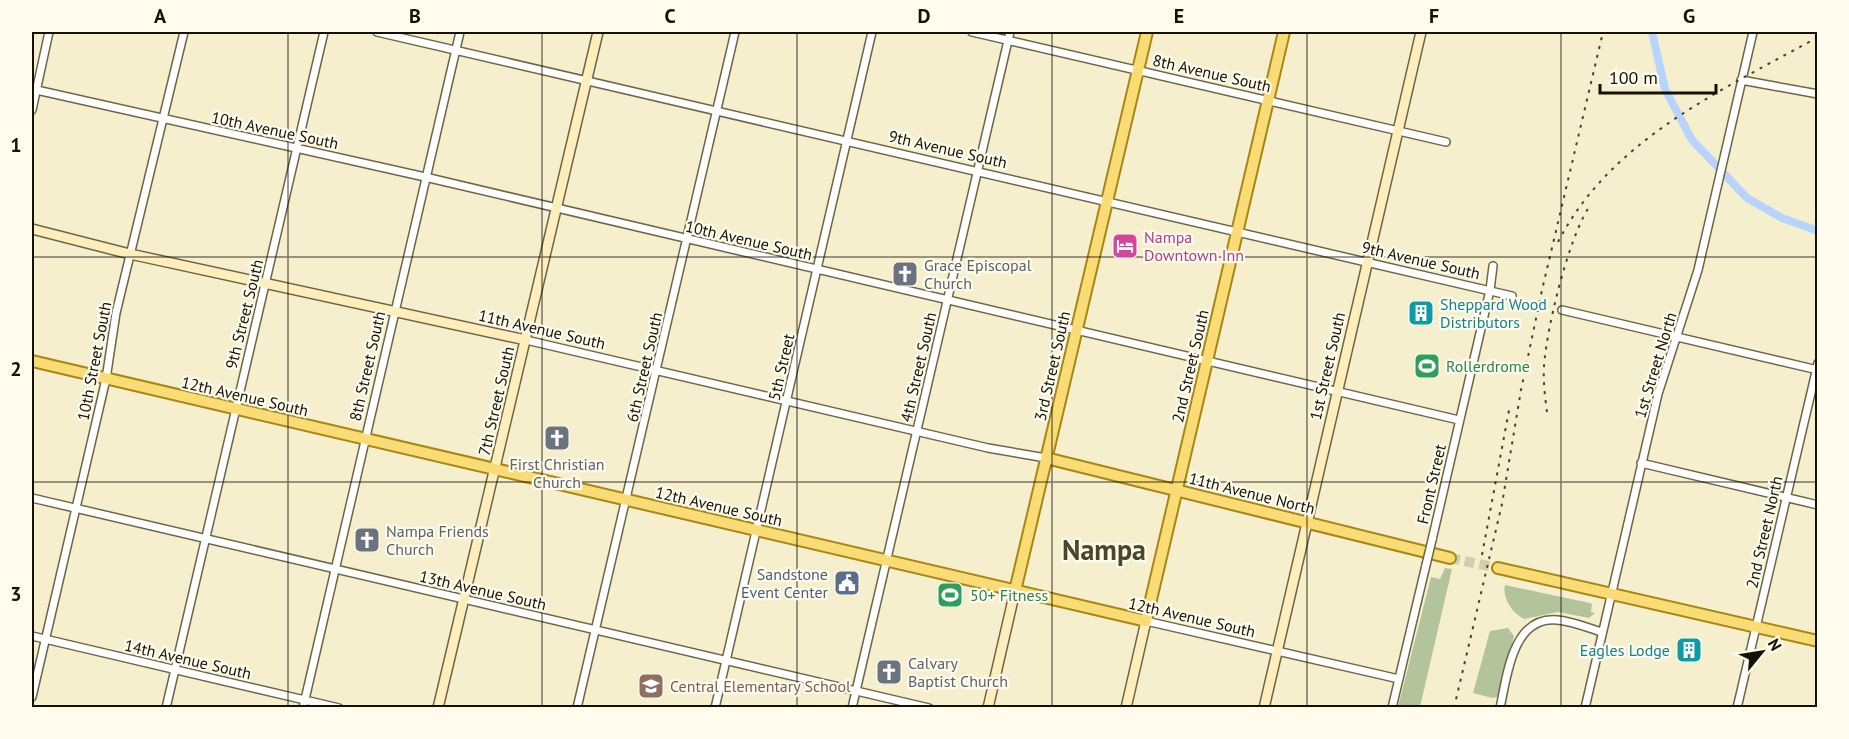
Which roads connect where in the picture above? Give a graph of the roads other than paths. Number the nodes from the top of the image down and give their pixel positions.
1 (49, 32) edge
2 (184, 32) edge
3 (324, 32) edge
4 (377, 32) edge
5 (460, 32) edge
6 (598, 32) edge
7 (735, 32) edge
8 (872, 32) edge
9 (972, 32) edge
10 (1010, 32) edge
11 (1147, 32) edge
12 (1284, 32) edge
13 (1421, 32) edge
14 (1753, 32) edge
15 (1008, 40) junction
16 (456, 50) junction
17 (1138, 70) junction
18 (587, 78) junction
19 (1741, 80) junction
20 (34, 89) edge
21 (1818, 94) edge
22 (1268, 100) junction
23 (717, 109) junction
24 (32, 110) edge
25 (161, 119) junction
26 (1398, 130) junction
27 (847, 139) junction
28 (1446, 142) dead end
29 (297, 148) junction
30 (977, 170) junction
31 (426, 177) junction
32 (1107, 201) junction
33 (557, 208) junction
34 (32, 229) edge
35 (1237, 232) junction
36 (687, 239) junction
37 (130, 254) junction
38 (1367, 261) junction
39 (1493, 266) dead end
40 (817, 270) junction
41 (266, 285) junction
42 (1490, 290) junction
43 (1512, 296) dead end
44 (947, 301) junction
45 (1562, 310) dead end
46 (393, 313) junction
47 (1076, 331) junction
48 (1675, 336) junction
49 (526, 340) junction
50 (32, 361) edge
51 (1207, 362) junction
52 (1817, 368) edge
53 (657, 370) junction
54 (106, 379) junction
55 (1337, 392) junction
56 (787, 400) junction
57 (236, 409) junction
58 (1459, 420) junction
59 (917, 431) junction
60 (366, 440) junction
61 (1046, 458) junction
62 (1641, 463) junction
63 (496, 470) junction
64 (1177, 490) junction
65 (32, 498) edge
66 (1787, 498) junction
67 (626, 500) junction
68 (1818, 505) edge
69 (76, 508) junction
70 (1307, 522) junction
71 (757, 531) junction
72 (206, 540) junction
73 (1450, 558) tunnel mouth
74 (887, 561) junction
75 (1498, 568) tunnel mouth
76 (336, 570) junction
77 (1015, 591) junction
78 (1610, 593) junction
79 (463, 600) junction
80 (1146, 621) junction
81 (1756, 627) junction
82 (596, 630) junction
83 (1602, 632) junction
84 (32, 636) edge
85 (45, 639) junction
86 (1818, 641) edge
87 (1277, 652) junction
88 (726, 660) junction
89 (175, 669) junction
90 (1399, 679) junction
91 (856, 691) junction
92 (32, 697) edge
93 (304, 704) edge
94 (166, 708) edge
95 (339, 708) edge
96 (438, 708) edge
97 (577, 708) edge
98 (715, 708) edge
99 (852, 708) edge
100 (929, 708) edge
101 (988, 708) edge
102 (1126, 708) edge
103 (1264, 708) edge
104 (1392, 708) edge
105 (1500, 708) edge
106 (1585, 708) edge
107 (1737, 708) edge

1 - 20 street
2 - 25 street, 10th Street South
3 - 29 street, 9th Street South
4 - 16 street, 9th Avenue South
5 - 16 street, 8th Street South
6 - 18 street, 7th Street South
7 - 23 street, 6th Street South
8 - 27 street, 5th Street
9 - 15 street, 8th Avenue South
10 - 15 street, 4th Street South
11 - 17 main road, 3rd Street South
12 - 22 main road, 2nd Street South
13 - 26 street, 1st Street South
14 - 19 street, 1st Street North
15 - 17 street, 8th Avenue South
15 - 30 street, 4th Street South
16 - 18 street, 9th Avenue South
16 - 31 street, 8th Street South
17 - 22 street, 8th Avenue South
17 - 32 main road, 3rd Street South
18 - 23 street, 9th Avenue South
18 - 33 street, 7th Street South
19 - 21 street
19 - 48 street, 1st Street North
20 - 24 street
20 - 25 street, 10th Avenue South
22 - 26 street, 8th Avenue South
22 - 35 main road, 2nd Street South
23 - 27 street, 9th Avenue South
23 - 36 street, 6th Street South
25 - 29 street, 10th Avenue South
25 - 37 street, 10th Street South
26 - 28 street, 8th Avenue South
26 - 38 street, 1st Street South
27 - 30 street, 9th Avenue South
27 - 40 street, 5th Street
29 - 31 street, 10th Avenue South
29 - 41 street, 9th Street South
30 - 32 street, 9th Avenue South
30 - 44 street, 4th Street South
31 - 33 street, 10th Avenue South
31 - 46 street, 8th Street South
32 - 35 street, 9th Avenue South
32 - 47 main road, 3rd Street South
33 - 36 street, 10th Avenue South
33 - 49 street, 7th Street South
34 - 37 street, 11th Avenue South
35 - 38 street, 9th Avenue South
35 - 51 main road, 2nd Street South
36 - 40 street, 10th Avenue South
36 - 53 street, 6th Street South
37 - 41 street, 11th Avenue South
37 - 54 street, 10th Street South
38 - 42 street, 9th Avenue South
38 - 55 street, 1st Street South
39 - 42 street, Front Street
40 - 44 street, 10th Avenue South
40 - 56 street, 5th Street
41 - 46 street, 11th Avenue South
41 - 57 street, 9th Street South
42 - 43 street, 9th Avenue South
42 - 58 street, Front Street
44 - 47 street, 10th Avenue South
44 - 59 street, 4th Street South
45 - 48 street
46 - 49 street, 11th Avenue South
46 - 60 street, 8th Street South
47 - 51 street, 10th Avenue South
47 - 61 main road, 3rd Street South
48 - 52 street
48 - 62 street, 1st Street North
49 - 53 street, 11th Avenue South
49 - 63 street, 7th Street South
50 - 54 main road, 12th Avenue South
51 - 55 street, 10th Avenue South
51 - 64 main road, 2nd Street South
52 - 66 street, 2nd Street North
53 - 56 street, 11th Avenue South
53 - 67 street, 6th Street South
54 - 57 main road, 12th Avenue South
54 - 69 street, 10th Street South
55 - 58 street, 10th Avenue South
55 - 70 street, 1st Street South
56 - 59 street, 11th Avenue South
56 - 71 street, 5th Street
57 - 60 main road, 12th Avenue South
57 - 72 street, 9th Street South
58 - 90 street, Front Street, bridge
59 - 61 street, 11th Avenue South
59 - 74 street, 4th Street South
60 - 63 main road, 12th Avenue South
60 - 76 street, 8th Street South
61 - 64 main road, 11th Avenue North
61 - 77 main road, 3rd Street South
62 - 66 street
62 - 78 street, 1st Street North
63 - 67 main road, 12th Avenue South
63 - 79 street, 7th Street South
64 - 70 main road, 11th Avenue North
64 - 80 main road, 2nd Street South
65 - 69 street, 13th Avenue South
66 - 68 street
66 - 81 street, 2nd Street North
67 - 71 main road, 12th Avenue South
67 - 82 street, 6th Street South
69 - 72 street, 13th Avenue South
69 - 85 street, 10th Street South
70 - 73 main road, 11th Avenue North
70 - 87 street, 1st Street South
71 - 74 main road, 12th Avenue South
71 - 88 street, 5th Street
72 - 76 street, 13th Avenue South
72 - 89 street, 9th Street South
74 - 77 main road, 12th Avenue South
74 - 91 street, 4th Street South
75 - 78 main road
76 - 79 street, 13th Avenue South
76 - 93 street, 8th Street South
77 - 80 main road, 12th Avenue South
77 - 101 street, 3rd Street South
78 - 81 main road
78 - 83 street, 1st Street North
79 - 82 street, 13th Avenue South
79 - 96 street, 7th Street South
80 - 87 street, 12th Avenue South
80 - 102 street, 2nd Street South
81 - 86 main road
81 - 107 street, 2nd Street North
82 - 88 street, 13th Avenue South
82 - 97 street, 6th Street South
83 - 105 street
83 - 106 street, 1st Street North
84 - 85 street, 14th Avenue South
85 - 89 street, 14th Avenue South
85 - 92 street, 10th Street South
87 - 90 street, 12th Avenue South
87 - 103 street, 1st Street South
88 - 91 street, 13th Avenue South
88 - 98 street, 5th Street
89 - 93 street, 14th Avenue South
89 - 94 street, 9th Street South
90 - 104 street, Front Street
91 - 99 street, 4th Street South
91 - 100 street, 13th Avenue South
93 - 95 street, 14th Avenue South

